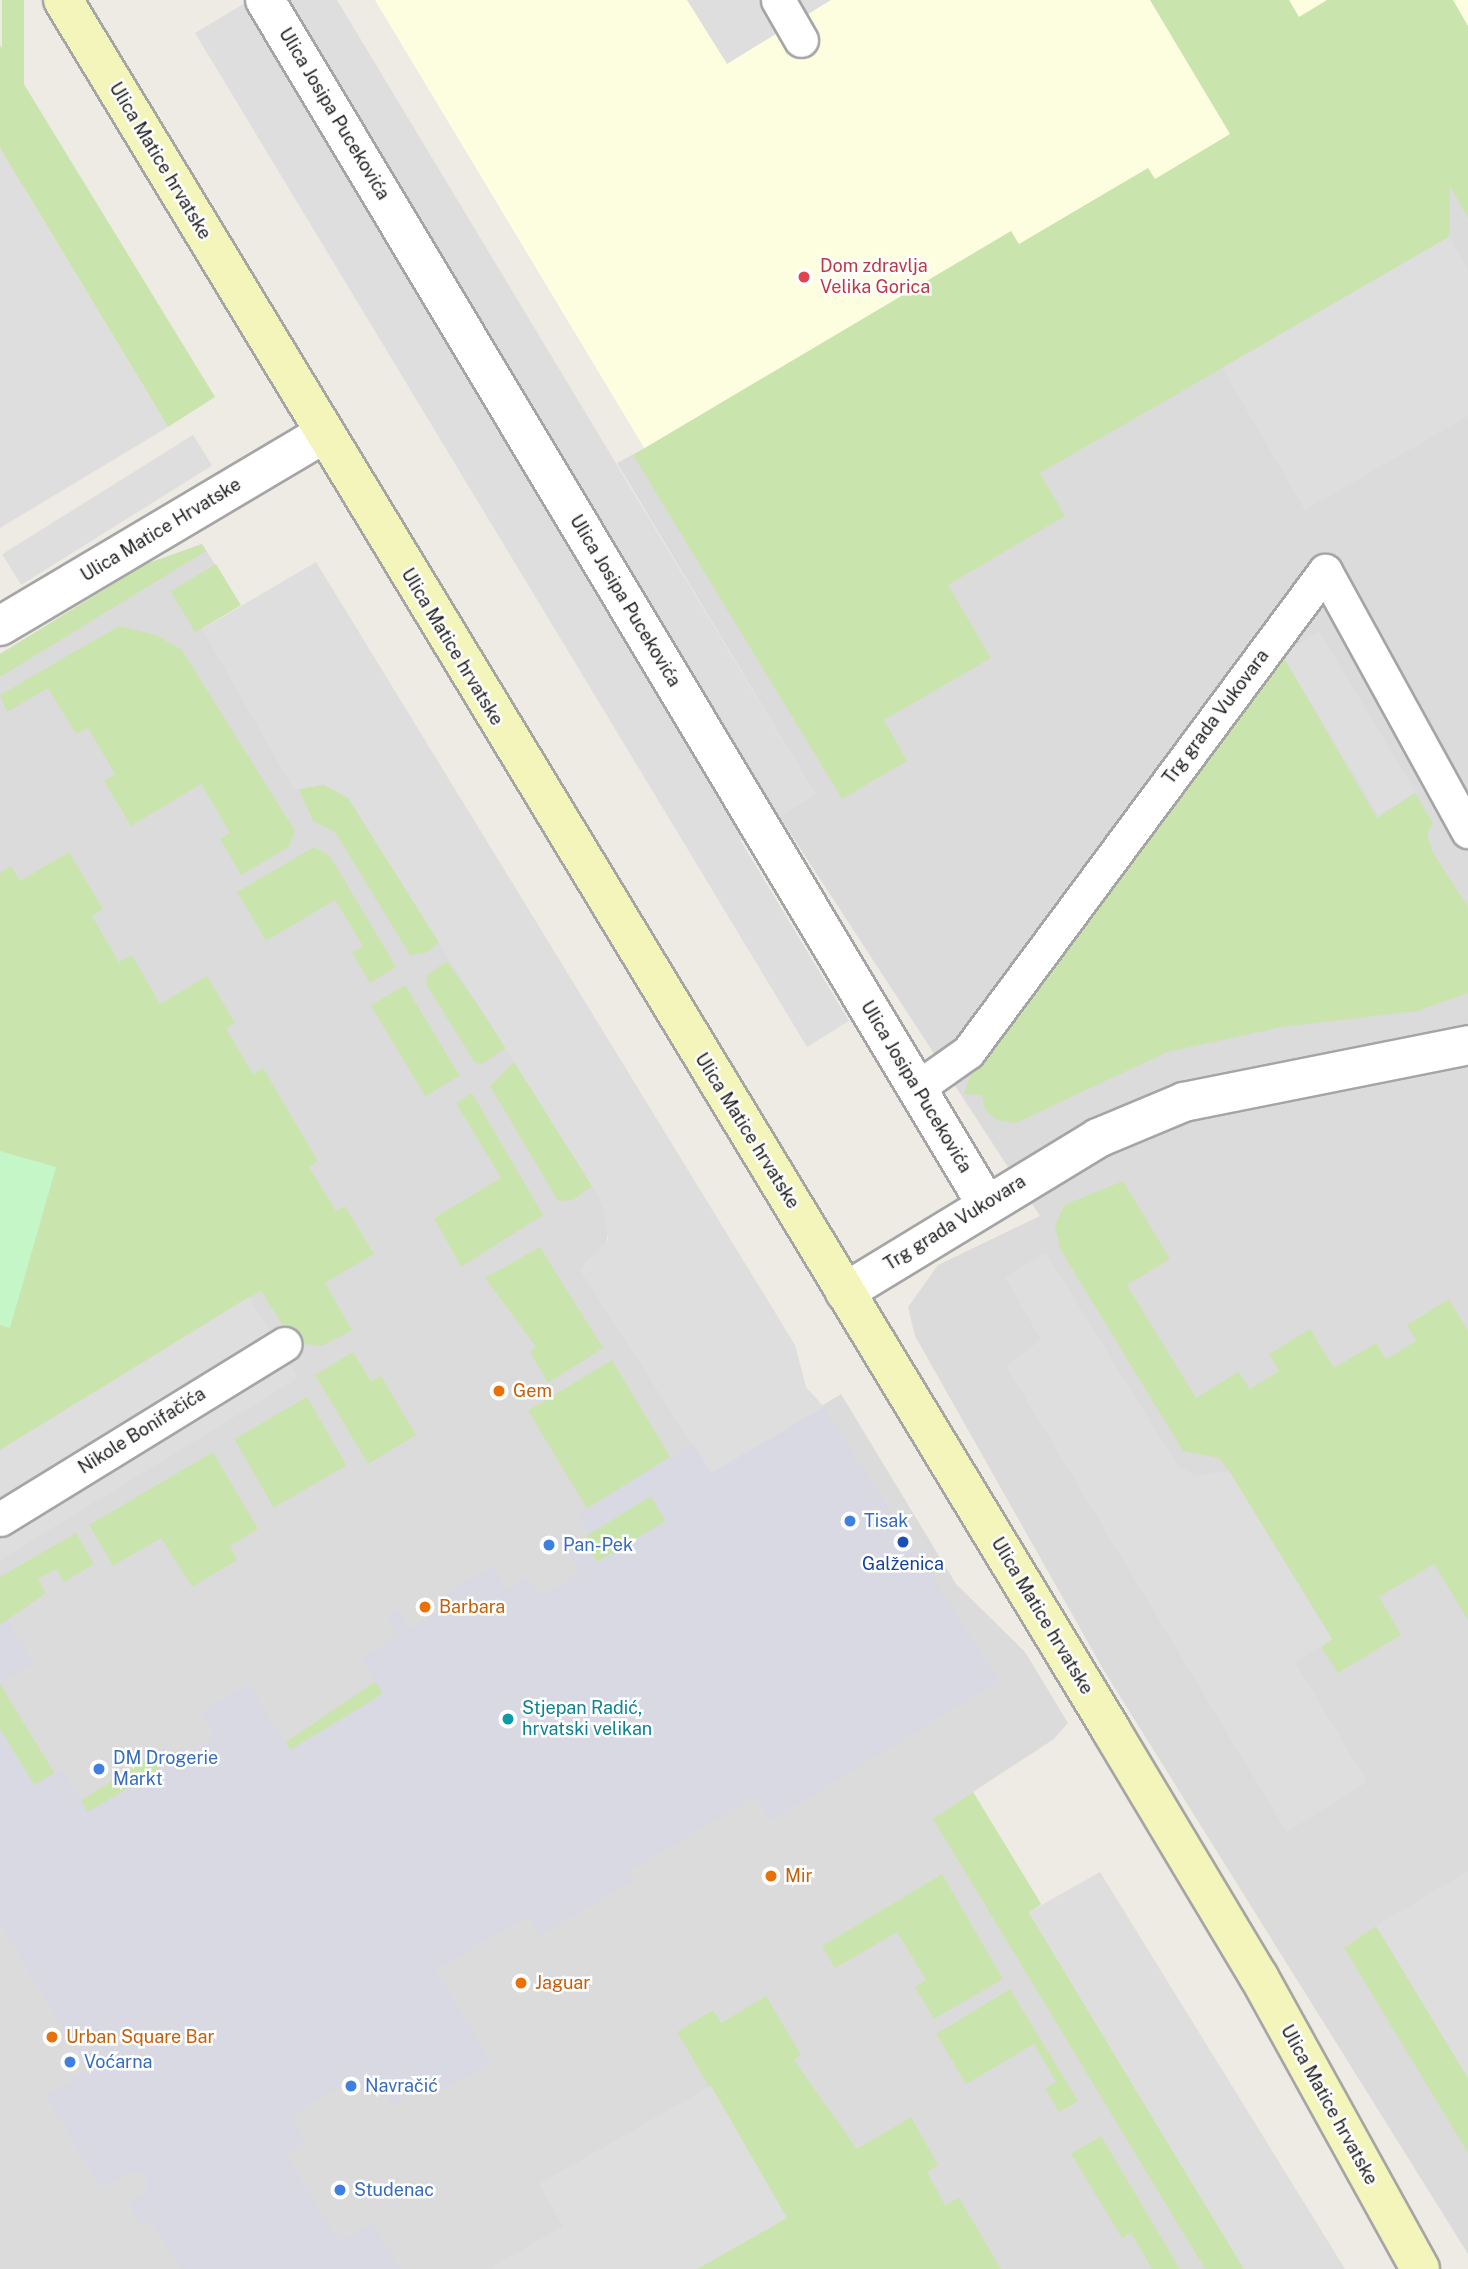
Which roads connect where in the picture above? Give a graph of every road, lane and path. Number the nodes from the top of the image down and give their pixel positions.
1 (63, 0) edge
2 (265, 0) edge
3 (778, 0) edge
4 (801, 40) dead end
5 (323, 434) junction
6 (0, 626) edge
7 (1468, 831) edge
8 (1468, 1045) edge
9 (917, 1088) junction
10 (985, 1202) junction
11 (845, 1292) junction
12 (285, 1344) dead end
13 (0, 1519) edge
14 (1420, 2269) edge

1 - 5 main road, Ulica Matice hrvatske
2 - 9 street, Ulica Josipa Pucekovića
3 - 4 lane
5 - 6 street, Ulica Matice Hrvatske
5 - 11 main road, Ulica Matice hrvatske
7 - 9 lane, Trg grada Vukovara
8 - 10 street, Trg grada Vukovara
9 - 10 street, Ulica Josipa Pucekovića
10 - 11 street, Trg grada Vukovara
11 - 14 main road, Ulica Matice hrvatske
12 - 13 lane, Nikole Bonifačića

